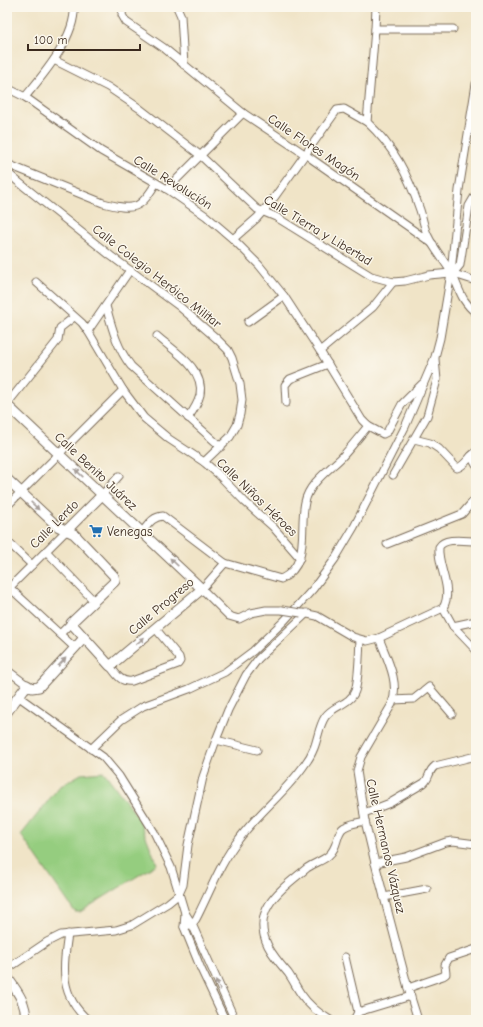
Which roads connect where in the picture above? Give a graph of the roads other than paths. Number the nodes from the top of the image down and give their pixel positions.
1 (74, 7) edge
2 (123, 7) edge
3 (177, 7) edge
4 (376, 7) edge
5 (375, 29) junction
6 (453, 29) dead end
7 (54, 60) junction
8 (184, 65) junction
9 (476, 84) edge
10 (7, 88) edge
11 (25, 97) junction
12 (243, 113) junction
13 (367, 122) junction
14 (306, 155) junction
15 (201, 156) junction
16 (7, 164) edge
17 (7, 172) edge
18 (156, 183) junction
19 (167, 189) junction
20 (474, 197) edge
21 (263, 211) junction
22 (233, 239) junction
23 (433, 244) junction
24 (130, 270) junction
25 (451, 273) junction
26 (476, 281) edge
27 (36, 282) dead end
28 (393, 282) junction
29 (284, 296) junction
30 (106, 306) junction
31 (476, 313) edge
32 (74, 317) junction
33 (248, 322) dead end
34 (88, 331) junction
35 (157, 336) dead end
36 (320, 351) junction
37 (435, 357) junction
38 (328, 364) junction
39 (425, 382) junction
40 (123, 390) junction
41 (286, 403) dead end
42 (7, 405) edge
43 (188, 418) junction
44 (368, 426) junction
45 (414, 439) junction
46 (221, 447) junction
47 (59, 454) junction
48 (473, 454) edge
49 (204, 462) junction
50 (476, 465) edge
51 (393, 475) dead end
52 (119, 476) dead end
53 (7, 479) edge
54 (22, 492) junction
55 (102, 495) junction
56 (476, 498) edge
57 (7, 506) edge
58 (66, 531) junction
59 (142, 532) junction
60 (7, 541) edge
61 (476, 541) edge
62 (387, 544) dead end
63 (46, 551) junction
64 (300, 558) junction
65 (226, 563) junction
66 (32, 565) junction
67 (8, 589) edge
68 (202, 589) junction
69 (94, 601) junction
70 (443, 608) junction
71 (304, 613) junction
72 (476, 621) edge
73 (71, 623) junction
74 (454, 626) junction
75 (155, 628) junction
76 (60, 634) junction
77 (84, 638) junction
78 (379, 638) junction
79 (360, 640) junction
80 (75, 648) junction
81 (476, 650) edge
82 (110, 666) junction
83 (7, 670) edge
84 (27, 685) junction
85 (19, 697) junction
86 (393, 700) junction
87 (7, 712) edge
88 (452, 714) dead end
89 (216, 740) junction
90 (91, 749) junction
91 (257, 750) dead end
92 (476, 756) edge
93 (364, 817) junction
94 (476, 844) edge
95 (375, 863) junction
96 (427, 889) dead end
97 (179, 894) junction
98 (384, 897) junction
99 (185, 913) junction
100 (192, 924) junction
101 (184, 927) junction
102 (68, 934) junction
103 (476, 949) edge
104 (345, 957) dead end
105 (7, 969) edge
106 (7, 977) edge
107 (408, 988) junction
108 (411, 996) junction
109 (358, 1012) junction
110 (26, 1020) edge
111 (88, 1020) edge
112 (225, 1020) edge
113 (235, 1020) edge
114 (330, 1020) edge
115 (354, 1020) edge
116 (418, 1020) edge

1 - 7 street
2 - 8 street, Calle Flores Magón
3 - 8 street
4 - 5 street
5 - 6 street
5 - 13 street
7 - 11 street
7 - 15 street, Calle Tierra y Libertad
8 - 12 street, Calle Flores Magón
9 - 25 street
10 - 11 street, Calle Revolución
11 - 18 street, Calle Revolución
12 - 14 street, Calle Flores Magón
12 - 15 street
13 - 14 street
13 - 23 street
14 - 21 street
14 - 23 street, Calle Flores Magón
15 - 19 street
15 - 21 street, Calle Tierra y Libertad
16 - 18 street
17 - 24 street, Calle Colegio Heróico Militar
18 - 19 street, Calle Revolución
19 - 22 street, Calle Revolución
20 - 25 street
21 - 22 street
21 - 28 street, Calle Tierra y Libertad
22 - 29 street, Calle Revolución
23 - 25 street
24 - 30 street
24 - 46 street, Calle Colegio Heróico Militar
25 - 26 street
25 - 28 street
25 - 31 street
25 - 37 street
27 - 32 street, Calle Niños Héroes
28 - 36 street
29 - 33 street
29 - 36 street, Calle Revolución
30 - 34 street
30 - 43 street
32 - 34 street, Calle Niños Héroes
32 - 42 street
34 - 40 street, Calle Niños Héroes
35 - 43 street
36 - 38 street, Calle Revolución
37 - 39 street
37 - 45 street
38 - 41 street
38 - 44 street, Calle Revolución
39 - 44 street
39 - 90 street
40 - 47 street
40 - 49 street, Calle Niños Héroes
42 - 47 street, Calle Benito Juárez
43 - 46 street
44 - 64 street
45 - 48 street
45 - 51 street
46 - 49 street, Calle Colegio Heróico Militar
47 - 54 street
55 -> 47 street, Calle Benito Juárez
48 - 50 street
49 - 64 street, Calle Niños Héroes
52 - 55 street, Calle Lerdo
53 - 54 street
54 - 57 street
54 -> 58 street
55 - 58 street, Calle Lerdo
55 - 59 street, Calle Benito Juárez
56 - 62 street
58 - 63 street, Calle Lerdo
58 - 69 street
59 - 65 street
68 -> 59 street, Calle Benito Juárez
60 - 66 street
61 - 70 street
63 - 66 street, Calle Lerdo
63 - 69 street
64 - 65 street
65 - 68 street, Calle Progreso
66 - 67 street, Calle Lerdo
67 - 76 street
68 - 71 street, Calle Benito Juárez, bridge
68 - 75 street, Calle Progreso
69 - 73 street
70 - 74 street
70 - 78 street
71 - 79 street, Calle Benito Juárez
71 - 89 street
72 - 74 street
73 - 76 street
73 - 77 street
74 - 81 street
82 -> 75 street, Calle Progreso
75 - 82 street
76 - 80 street
77 - 80 street
77 - 82 street
78 - 79 street
78 - 86 street, Calle Hermanos Vázquez
79 - 100 street
84 -> 80 street
83 - 84 street
84 - 85 street
85 - 87 street
85 - 90 street
86 - 88 street
86 - 93 street, Calle Hermanos Vázquez
89 - 91 street
89 - 97 street
90 - 97 street
92 - 93 street
93 - 95 street, Calle Hermanos Vázquez
93 - 114 street
94 - 95 street
95 - 98 street, Calle Hermanos Vázquez
96 - 98 street
97 - 99 street
97 - 102 street
98 - 107 street, Calle Hermanos Vázquez
99 - 100 street
99 - 101 street
100 - 101 street
113 -> 100 street
101 - 112 street
102 - 105 street
102 - 111 street
103 - 107 street
104 - 109 street
106 - 110 street
107 - 108 street, Calle Hermanos Vázquez
108 - 109 street
108 - 116 street, Calle Hermanos Vázquez
109 - 115 street

